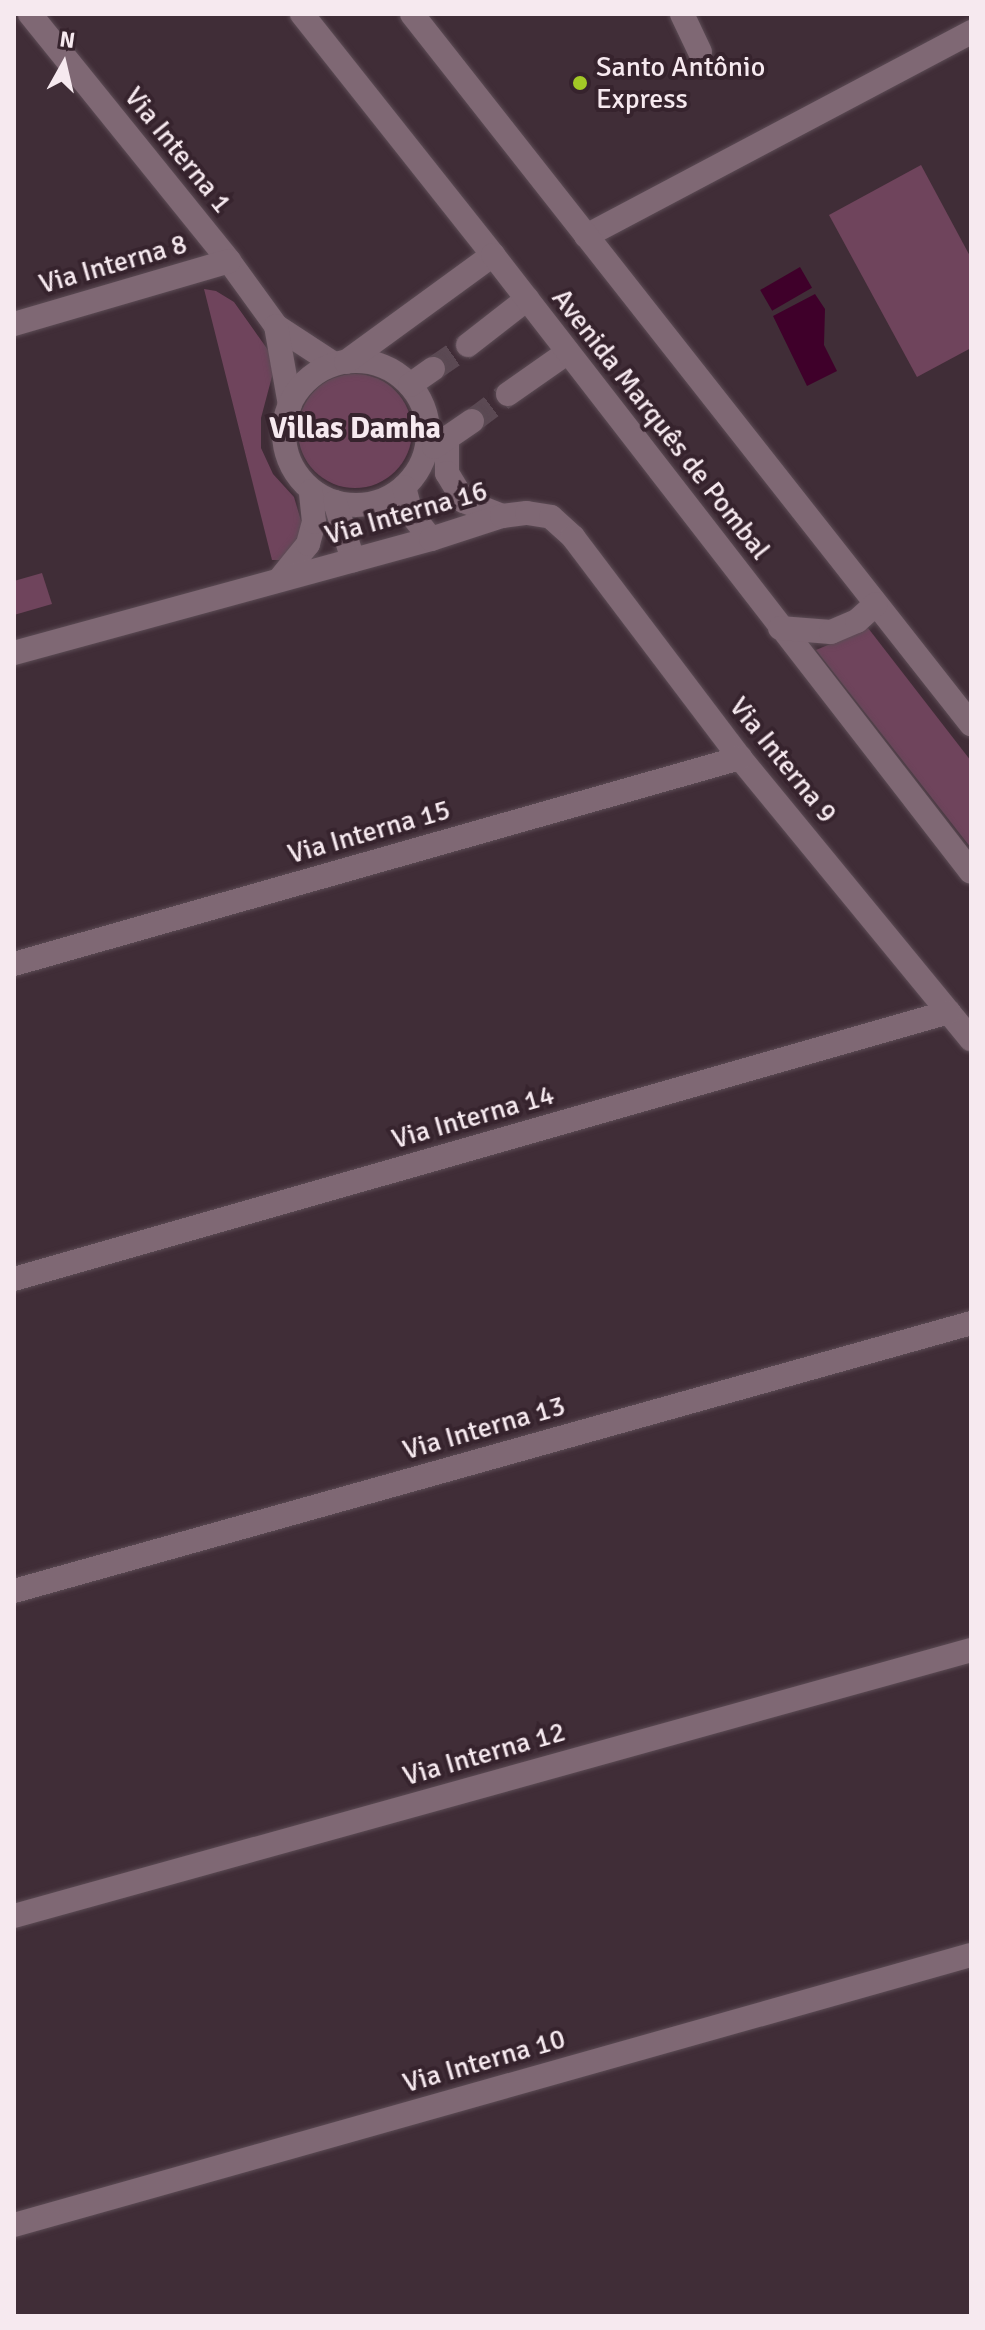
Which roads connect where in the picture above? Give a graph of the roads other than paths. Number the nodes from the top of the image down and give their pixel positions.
1 (30, 14) edge
2 (302, 14) edge
3 (412, 14) edge
4 (682, 14) edge
5 (971, 32) edge
6 (700, 52) dead end
7 (586, 236) junction
8 (493, 255) junction
9 (229, 261) junction
10 (527, 299) junction
11 (14, 324) edge
12 (276, 326) junction
13 (468, 345) tunnel mouth
14 (568, 352) junction
15 (340, 363) junction
16 (433, 369) tunnel mouth
17 (410, 385) junction
18 (508, 394) tunnel mouth
19 (290, 405) junction
20 (472, 421) tunnel mouth
21 (447, 438) junction
22 (425, 453) junction
23 (404, 487) junction
24 (311, 491) junction
25 (335, 502) junction
26 (502, 516) junction
27 (551, 517) joint
28 (431, 539) junction
29 (353, 560) junction
30 (279, 580) junction
31 (876, 604) junction
32 (780, 628) junction
33 (14, 653) edge
34 (971, 724) edge
35 (740, 758) junction
36 (971, 872) edge
37 (14, 964) edge
38 (949, 1012) junction
39 (971, 1039) edge
40 (14, 1279) edge
41 (971, 1323) edge
42 (14, 1591) edge
43 (971, 1650) edge
44 (14, 1916) edge
45 (971, 1955) edge
46 (14, 2225) edge

1 - 9 street, Via Interna 1
2 - 8 street, Avenida Marquês de Pombal
3 - 7 street, Avenida Marquês de Pombal
4 - 6 street
5 - 7 street
7 - 31 street, Avenida Marquês de Pombal
8 - 10 street, Avenida Marquês de Pombal
8 - 15 street
9 - 11 street, Via Interna 8
9 - 12 street, Via Interna 1
10 - 13 street
10 - 14 street, Avenida Marquês de Pombal
12 - 15 street
12 - 19 street
14 - 18 street
14 - 32 street, Avenida Marquês de Pombal
15 - 17 street
15 - 19 street
16 - 17 street
17 - 22 street
19 - 24 street
20 - 21 street
21 - 22 street
21 - 26 street
22 - 23 street
23 - 25 street
23 - 28 street
24 - 25 street
24 - 30 street, Via Interna 16
25 - 29 street
26 - 27 street, Via Interna 16
26 - 28 street, Via Interna 16
27 - 35 street, Via Interna 9
28 - 29 street, Via Interna 16
29 - 30 street, Via Interna 16
30 - 33 street, Via Interna 16
31 - 32 street
31 - 34 street, Avenida Marquês de Pombal
32 - 36 street, Avenida Marquês de Pombal
35 - 37 street, Via Interna 15
35 - 38 street, Via Interna 9
38 - 39 street, Via Interna 9
38 - 40 street, Via Interna 14
41 - 42 street, Via Interna 13
43 - 44 street, Via Interna 12
45 - 46 street, Via Interna 10

